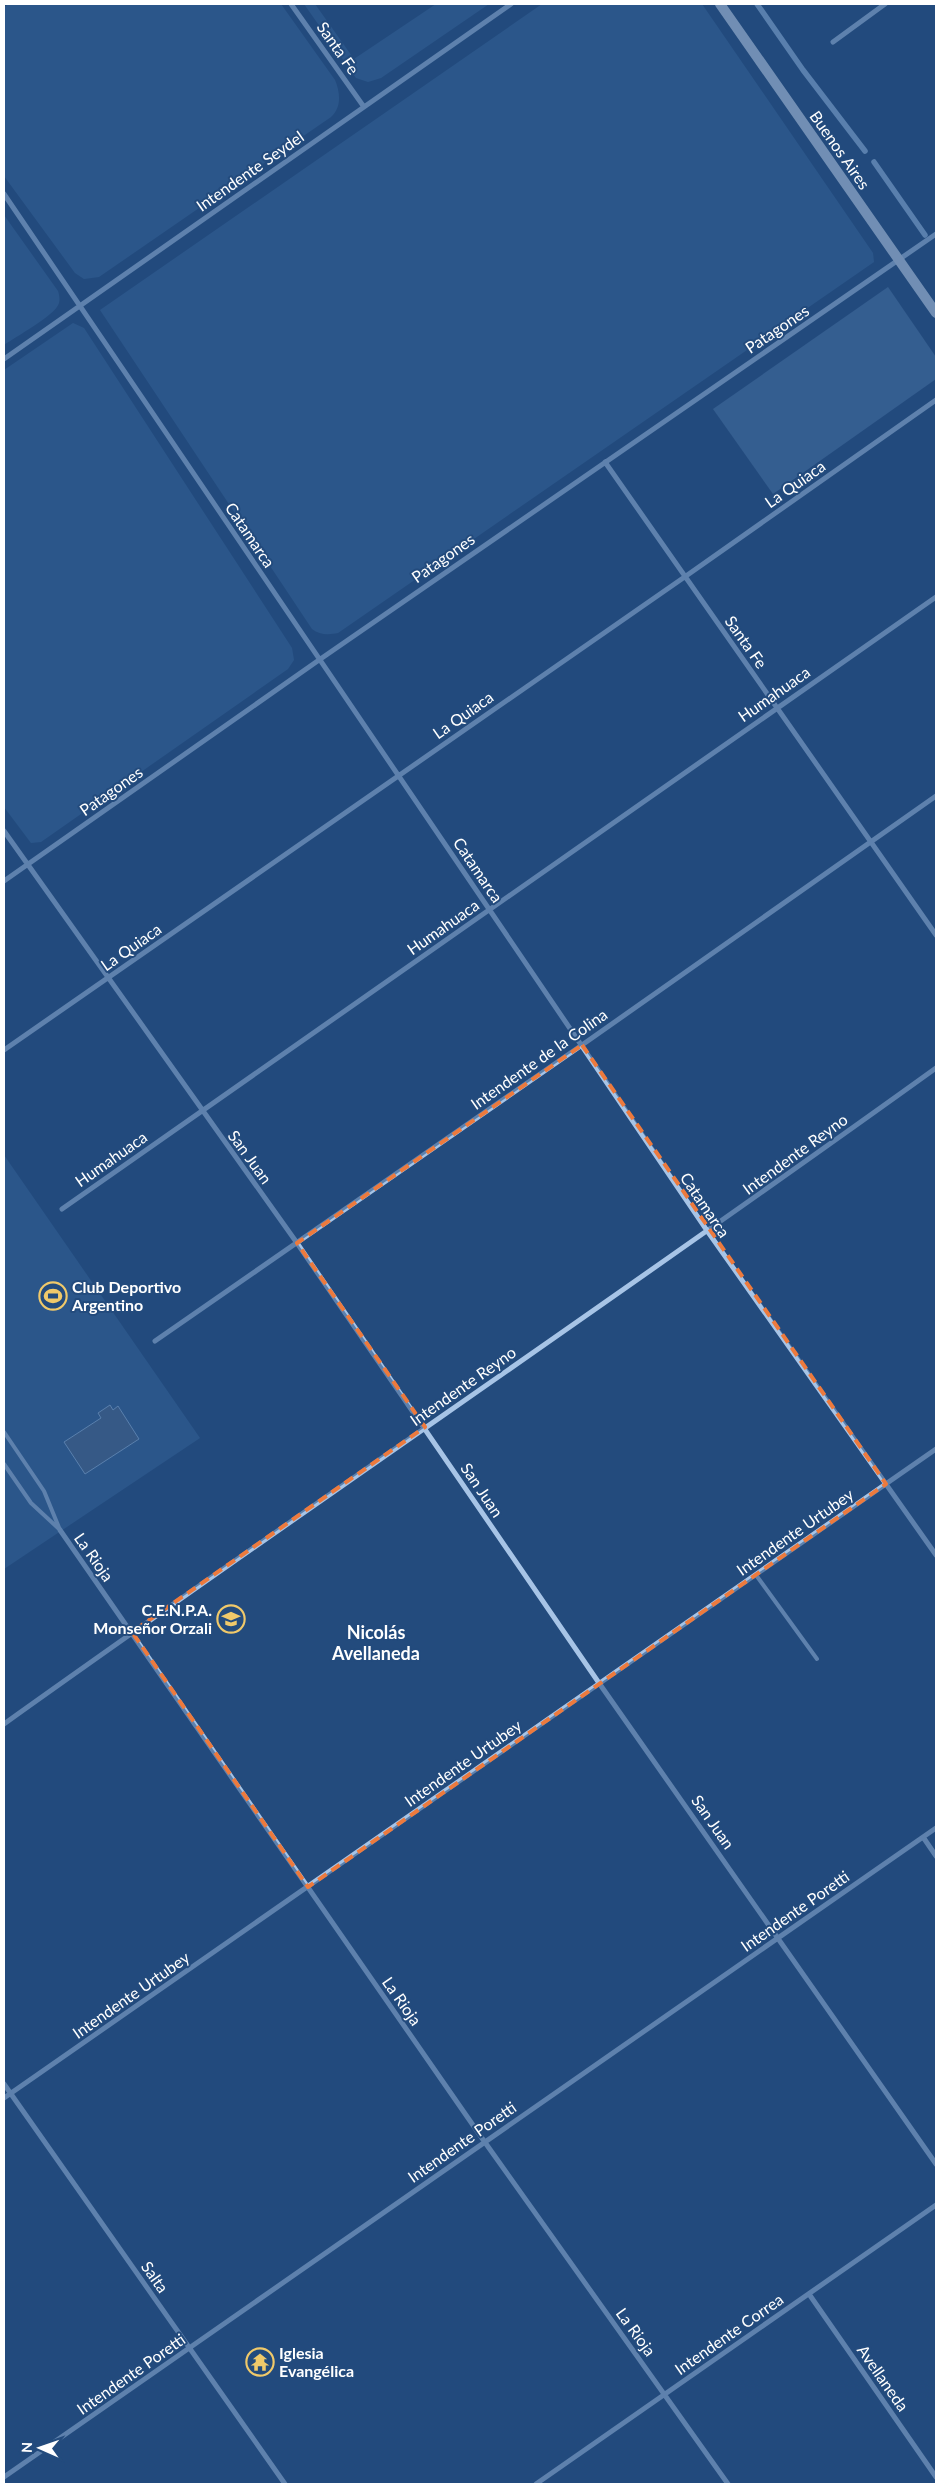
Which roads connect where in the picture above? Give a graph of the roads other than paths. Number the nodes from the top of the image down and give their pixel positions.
1 (291, 4) edge
2 (511, 4) edge
3 (720, 4) edge
4 (885, 4) edge
5 (834, 42) dead end
6 (364, 107) junction
7 (4, 194) edge
8 (936, 234) edge
9 (899, 260) junction
10 (81, 305) junction
11 (936, 313) edge
12 (4, 358) edge
13 (936, 400) edge
14 (605, 462) junction
15 (686, 576) junction
16 (936, 597) edge
17 (319, 660) junction
18 (776, 707) junction
19 (397, 775) junction
20 (936, 796) edge
21 (4, 831) edge
22 (870, 842) junction
23 (28, 865) junction
24 (4, 881) edge
25 (490, 909) junction
26 (936, 935) edge
27 (107, 980) junction
28 (582, 1045) junction
29 (4, 1050) edge
30 (936, 1068) edge
31 (201, 1110) junction
32 (62, 1209) dead end
33 (708, 1232) junction
34 (297, 1243) junction
35 (155, 1341) dead end
36 (425, 1428) junction
37 (4, 1432) edge
38 (936, 1448) edge
39 (4, 1464) edge
40 (886, 1484) junction
41 (60, 1530) junction
42 (936, 1555) edge
43 (756, 1576) junction
44 (132, 1632) junction
45 (817, 1659) dead end
46 (599, 1683) junction
47 (4, 1724) edge
48 (936, 1828) edge
49 (923, 1837) junction
50 (936, 1856) edge
51 (308, 1887) junction
52 (779, 1938) junction
53 (4, 2084) edge
54 (10, 2093) junction
55 (4, 2098) edge
56 (484, 2141) junction
57 (936, 2164) edge
58 (936, 2205) edge
59 (809, 2294) junction
60 (190, 2349) junction
61 (665, 2394) junction
62 (4, 2477) edge
63 (936, 2477) edge
64 (285, 2484) edge
65 (536, 2484) edge
66 (728, 2484) edge

1 - 6 street, Santa Fe
2 - 6 street, Intendente Seydel
3 - 9 main road, Buenos Aires
4 - 5 street
6 - 10 street, Intendente Seydel
7 - 10 street, Catamarca
8 - 9 street, Patagones
9 - 11 main road, Buenos Aires
9 - 14 street, Patagones
10 - 12 street, Intendente Seydel
10 - 17 street, Catamarca
13 - 15 street, La Quiaca
14 - 15 street, Santa Fe
14 - 17 street, Patagones
15 - 18 street, Santa Fe
15 - 19 street, La Quiaca
16 - 18 street, Humahuaca
17 - 19 street, Catamarca
17 - 23 street, Patagones
18 - 22 street, Santa Fe
18 - 25 street, Humahuaca
19 - 25 street, Catamarca
19 - 27 street, La Quiaca
20 - 22 street, Intendente de la Colina
21 - 23 street, San Juan
22 - 26 street, Santa Fe
22 - 28 street, Intendente de la Colina
23 - 24 street, Patagones
23 - 27 street, San Juan
25 - 28 street, Catamarca
25 - 31 street, Humahuaca
27 - 29 street, La Quiaca
27 - 31 street, San Juan
28 - 33 street, Catamarca
28 - 34 street, Intendente de la Colina
30 - 33 street, Intendente Reyno
31 - 32 street, Humahuaca
31 - 34 street, San Juan
33 - 36 street, Intendente Reyno
33 - 40 street, Catamarca
34 - 35 street, Intendente de la Colina
34 - 36 street, San Juan
36 - 44 street, Intendente Reyno
36 - 46 street, San Juan
37 - 41 lane
38 - 40 street, Intendente Urtubey
39 - 41 lane
40 - 42 street, Catamarca
40 - 43 street, Intendente Urtubey
41 - 44 street, La Rioja
43 - 45 lane
43 - 46 street, Intendente Urtubey
44 - 47 street, Intendente Reyno
44 - 51 street, La Rioja
46 - 51 street, Intendente Urtubey
46 - 52 street, San Juan
48 - 49 street, Intendente Poretti
49 - 50 street
49 - 52 street, Intendente Poretti
51 - 54 street, Intendente Urtubey
51 - 56 street, La Rioja
52 - 56 street, Intendente Poretti
52 - 57 street, San Juan
53 - 54 street, Salta
54 - 55 street, Intendente Urtubey
54 - 60 street, Salta
56 - 60 street, Intendente Poretti
56 - 61 street, La Rioja
58 - 59 street, Intendente Correa
59 - 61 street, Intendente Correa
59 - 63 street, Avellaneda
60 - 62 street, Intendente Poretti
60 - 64 street, Salta
61 - 65 street, Intendente Correa
61 - 66 street, La Rioja

